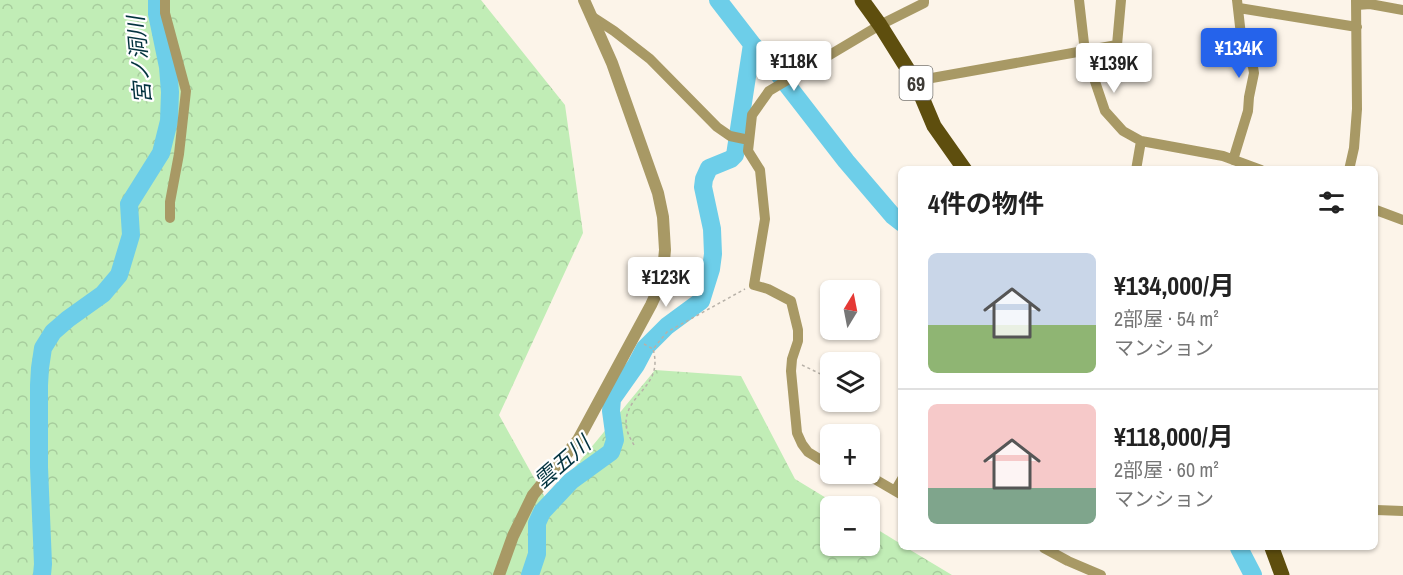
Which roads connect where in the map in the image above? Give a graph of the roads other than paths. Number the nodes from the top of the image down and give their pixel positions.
1 (165, 0) edge
2 (584, 0) edge
3 (862, 0) edge
4 (924, 0) edge
5 (1079, 0) edge
6 (1121, 0) edge
7 (1356, 2) edge
8 (1238, 4) edge
9 (1403, 10) edge
10 (591, 16) junction
11 (880, 25) junction
12 (1357, 27) junction
13 (1085, 52) junction
14 (915, 81) junction
15 (747, 139) junction
16 (1142, 141) junction
17 (1233, 160) junction
18 (962, 166) edge
19 (1137, 166) edge
20 (1250, 166) edge
21 (1350, 166) edge
22 (1378, 211) edge
23 (170, 218) dead end
24 (1403, 220) edge
25 (820, 459) edge
26 (880, 482) edge
27 (898, 493) edge
28 (1378, 510) edge
29 (1403, 511) edge
30 (1048, 550) edge
31 (1273, 550) edge
32 (499, 575) edge
33 (1101, 575) edge
34 (1282, 575) edge

1 - 23 street
2 - 10 street
3 - 11 main road, 69
4 - 11 street
5 - 13 street
6 - 13 street
7 - 9 street
7 - 12 street
8 - 12 street
8 - 17 street
10 - 15 street
10 - 32 street
11 - 14 main road, 69
11 - 15 street
12 - 21 street
13 - 14 street
13 - 16 street
14 - 18 main road, 69
15 - 25 street
16 - 17 street
16 - 19 street
17 - 20 street
22 - 24 street
26 - 27 street
28 - 29 street
30 - 33 street
31 - 34 main road

